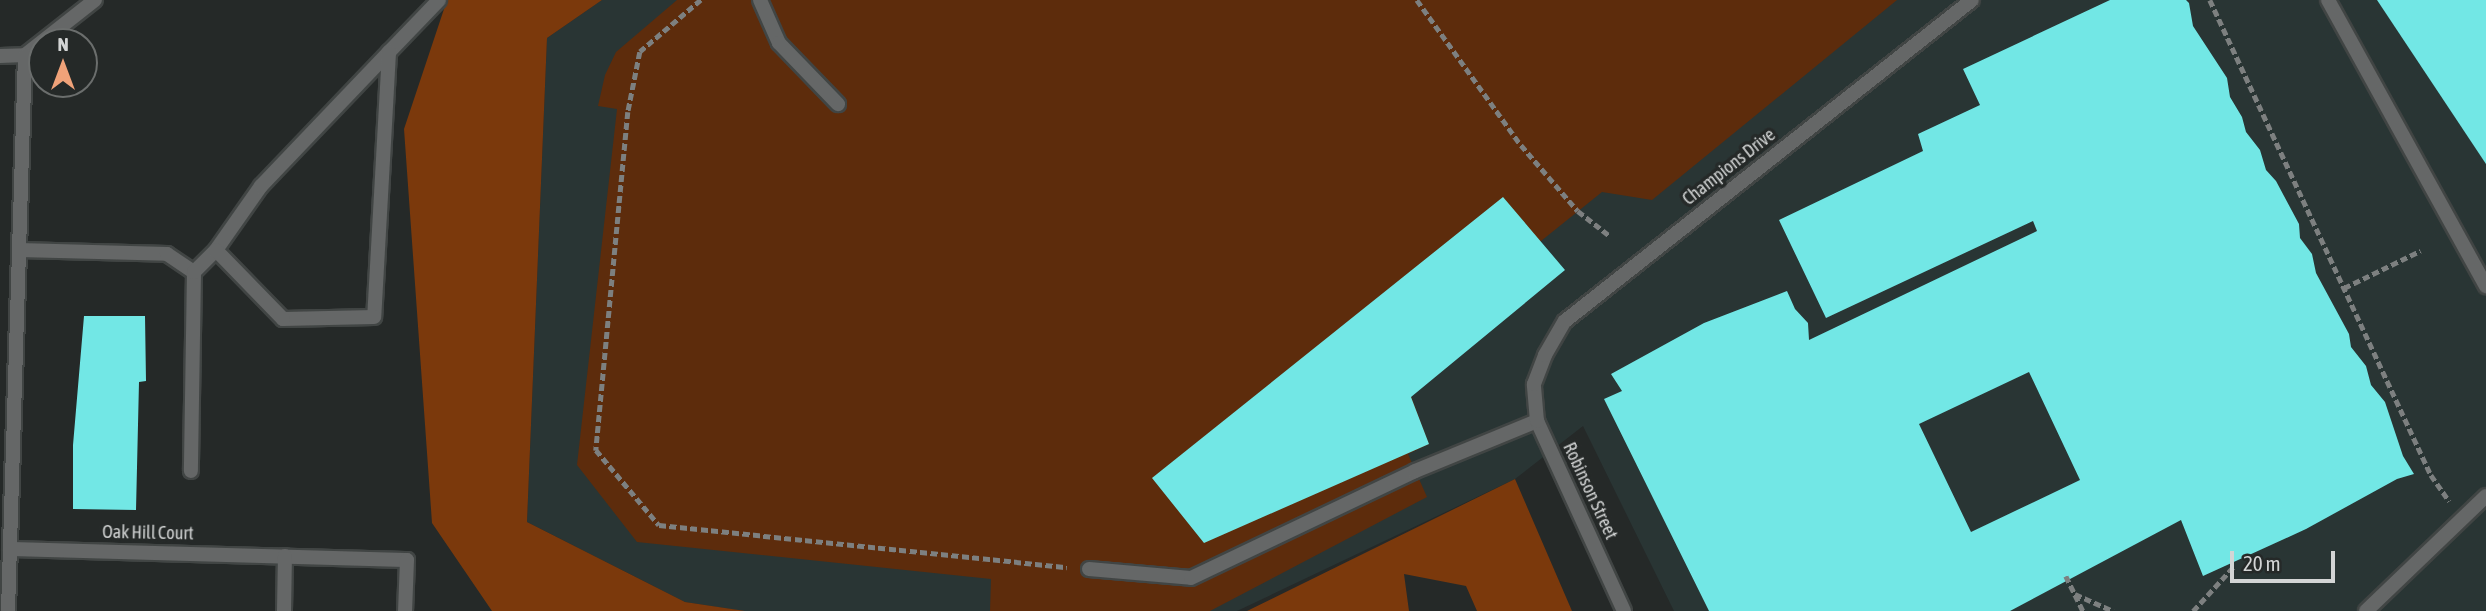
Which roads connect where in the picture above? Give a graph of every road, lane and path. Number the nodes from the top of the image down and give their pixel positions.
1 (95, 0) edge
2 (439, 0) edge
3 (701, 0) edge
4 (760, 0) edge
5 (1417, 0) edge
6 (1972, 0) edge
7 (2210, 0) edge
8 (2328, 0) edge
9 (389, 52) junction
10 (25, 55) junction
11 (0, 56) edge
12 (838, 104) dead end
13 (1610, 236) dead end
14 (19, 250) junction
15 (216, 250) junction
16 (2420, 251) dead end
17 (194, 272) junction
18 (2486, 286) edge
19 (2344, 288) junction
20 (1534, 384) joint
21 (1537, 421) junction
22 (191, 471) dead end
23 (2431, 475) dead end
24 (6, 482) edge
25 (2486, 496) edge
26 (10, 548) junction
27 (285, 556) junction
28 (2235, 565) dead end
29 (1088, 569) joint
30 (2066, 576) dead end
31 (2075, 594) junction
32 (8, 611) edge
33 (284, 611) edge
34 (405, 611) edge
35 (1624, 611) edge
36 (2083, 611) edge
37 (2113, 611) edge
38 (2193, 611) edge
39 (2365, 611) edge

1 - 10 street
2 - 9 street
3 - 29 path
4 - 12 street
5 - 13 path
6 - 20 street, Champions Drive
7 - 19 path
8 - 18 street
9 - 15 street
9 - 15 street
10 - 11 street
10 - 14 street
14 - 17 street
14 - 24 street
15 - 17 street
16 - 19 path
17 - 22 street
19 - 23 path
20 - 21 street, Robinson Street
21 - 29 street
21 - 35 street, Robinson Street
24 - 26 street
25 - 39 street
26 - 27 street, Oak Hill Court
26 - 32 street
27 - 33 street
27 - 34 street, Oak Hill Court
28 - 38 path
30 - 31 path
31 - 36 path
31 - 37 path

